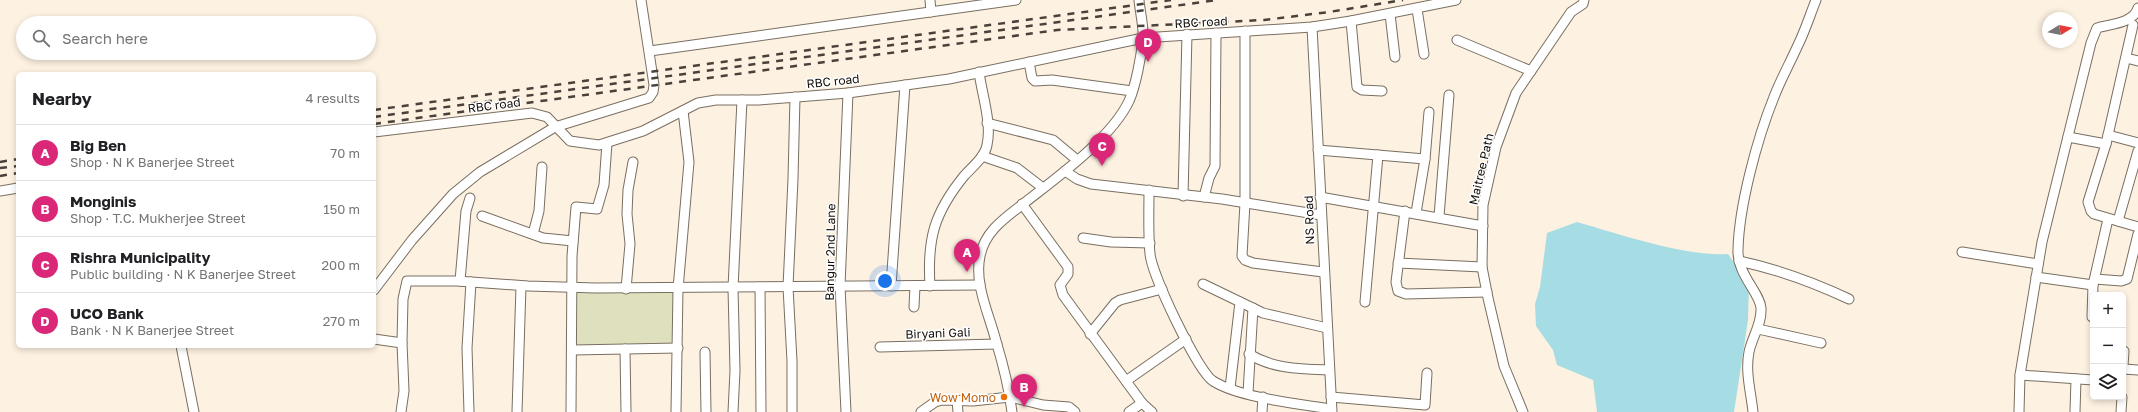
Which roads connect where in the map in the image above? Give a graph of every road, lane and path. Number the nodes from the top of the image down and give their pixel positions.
1 (641, 0) edge
2 (930, 0) edge
3 (952, 0) edge
4 (1016, 0) edge
5 (1139, 0) edge
6 (1456, 0) edge
7 (1584, 0) edge
8 (1816, 0) edge
9 (2138, 8) edge
10 (1417, 9) junction
11 (952, 10) junction
12 (931, 12) junction
13 (1390, 14) junction
14 (1351, 21) junction
15 (2133, 25) dead end
16 (1312, 27) junction
17 (1245, 31) junction
18 (1216, 33) junction
19 (1187, 34) junction
20 (1143, 38) junction
21 (1457, 40) dead end
22 (650, 51) junction
23 (1424, 54) dead end
24 (1395, 58) dead end
25 (2126, 58) junction
26 (2138, 61) edge
27 (1028, 62) junction
28 (1531, 71) junction
29 (979, 72) junction
30 (905, 85) junction
31 (1132, 91) junction
32 (1382, 91) dead end
33 (848, 93) junction
34 (1450, 95) dead end
35 (795, 97) junction
36 (742, 100) junction
37 (682, 111) junction
38 (1429, 112) dead end
39 (987, 123) junction
40 (554, 127) junction
41 (376, 132) edge
42 (2068, 137) junction
43 (2107, 140) junction
44 (2138, 142) edge
45 (607, 143) junction
46 (1318, 150) junction
47 (2138, 151) edge
48 (1378, 155) junction
49 (982, 156) junction
50 (1424, 159) junction
51 (1077, 160) junction
52 (633, 162) dead end
53 (542, 167) dead end
54 (1065, 171) junction
55 (16, 188) edge
56 (1044, 188) junction
57 (1149, 190) junction
58 (0, 191) edge
59 (1183, 196) junction
60 (1320, 197) junction
61 (470, 198) dead end
62 (1204, 198) junction
63 (1245, 203) junction
64 (1022, 204) junction
65 (1373, 205) junction
66 (1405, 211) junction
67 (1416, 213) junction
68 (1321, 215) junction
69 (482, 216) dead end
70 (1439, 216) junction
71 (2113, 220) junction
72 (1483, 226) junction
73 (2138, 227) edge
74 (533, 234) junction
75 (2138, 234) edge
76 (1083, 238) dead end
77 (573, 241) junction
78 (1150, 243) junction
79 (1962, 252) dead end
80 (1739, 261) junction
81 (1398, 263) junction
82 (2038, 264) junction
83 (1482, 267) junction
84 (1323, 272) junction
85 (2036, 277) junction
86 (460, 281) junction
87 (471, 282) junction
88 (2094, 282) junction
89 (1203, 284) dead end
90 (980, 285) junction
91 (521, 286) junction
92 (840, 286) junction
93 (891, 286) junction
94 (915, 286) junction
95 (930, 286) junction
96 (376, 287) edge
97 (760, 287) junction
98 (788, 287) junction
99 (574, 288) junction
100 (733, 288) junction
101 (626, 289) junction
102 (678, 289) junction
103 (1162, 289) junction
104 (1487, 292) junction
105 (2093, 292) edge
106 (1849, 300) dead end
107 (1240, 302) junction
108 (1366, 302) dead end
109 (914, 307) dead end
110 (1254, 308) junction
111 (1326, 328) junction
112 (1758, 329) junction
113 (1090, 334) junction
114 (1186, 338) junction
115 (376, 339) edge
116 (402, 343) junction
117 (1820, 343) dead end
118 (997, 344) junction
119 (880, 347) dead end
120 (181, 348) edge
121 (678, 348) junction
122 (625, 349) junction
123 (572, 350) junction
124 (705, 352) dead end
125 (1249, 354) junction
126 (2126, 368) edge
127 (1329, 370) junction
128 (2138, 370) edge
129 (1427, 373) dead end
130 (2020, 375) junction
131 (2076, 380) junction
132 (2090, 380) edge
133 (1126, 381) junction
134 (1230, 388) junction
135 (1248, 393) junction
136 (1010, 397) junction
137 (1263, 397) junction
138 (1331, 397) junction
139 (957, 400) junction
140 (2122, 400) edge
141 (1142, 403) junction
142 (1332, 411) edge
143 (194, 412) edge
144 (401, 412) edge
145 (469, 412) edge
146 (517, 412) edge
147 (571, 412) edge
148 (626, 412) edge
149 (676, 412) edge
150 (706, 412) edge
151 (733, 412) edge
152 (761, 412) edge
153 (792, 412) edge
154 (846, 412) edge
155 (921, 412) edge
156 (958, 412) edge
157 (1012, 412) edge
158 (1075, 412) edge
159 (1128, 412) edge
160 (1152, 412) edge
161 (1262, 412) edge
162 (1523, 412) edge
163 (1753, 412) edge
164 (2019, 412) edge
165 (2075, 412) edge
166 (2121, 412) edge

1 - 22 street
2 - 12 street
3 - 11 street
4 - 11 street
5 - 20 street
6 - 10 street, RBC road
7 - 28 street, Maitree Path
8 - 80 street
9 - 42 street
10 - 13 street, RBC road
10 - 23 street
11 - 12 street
12 - 22 street
13 - 14 street, RBC road
13 - 24 street
14 - 16 street, RBC road
14 - 32 street
15 - 25 street
16 - 17 street, RBC road
16 - 46 street, NS Road
17 - 18 street, RBC road
17 - 63 street
18 - 19 street, RBC road
18 - 62 street
19 - 20 street, RBC road
19 - 59 street
20 - 27 street, RBC road
20 - 31 street
21 - 28 street
22 - 40 street
25 - 26 street
25 - 43 street
27 - 29 street, RBC road
27 - 31 street
28 - 72 street, Maitree Path
29 - 30 street, RBC road
29 - 39 street
30 - 33 street, RBC road
30 - 93 street
31 - 51 street
33 - 35 street, RBC road
33 - 92 street, Bangur 2nd Lane
34 - 70 street
35 - 36 street, RBC road
35 - 98 street
36 - 37 street, RBC road
36 - 100 street
37 - 45 street, RBC road
37 - 102 street
38 - 50 street
39 - 49 street
39 - 51 street
40 - 41 street, RBC road
40 - 45 street, RBC road
40 - 96 street
42 - 43 street
42 - 82 street
43 - 44 street
43 - 71 street
45 - 77 street
46 - 48 street
46 - 60 street, NS Road
47 - 71 street
48 - 50 street
48 - 65 street
49 - 56 street
49 - 95 street
50 - 67 street
51 - 54 street
52 - 101 street
53 - 74 street
54 - 56 street
54 - 57 street
55 - 58 street
56 - 64 street
57 - 59 street
57 - 78 street
59 - 62 street
60 - 65 street
60 - 68 street, NS Road
61 - 86 street
62 - 63 street
63 - 68 street
63 - 84 street
64 - 90 street
64 - 113 street
65 - 66 street
65 - 108 street
66 - 67 street
66 - 81 street
67 - 70 street
68 - 84 street, NS Road
69 - 74 street
70 - 72 street
71 - 73 street
71 - 88 street
72 - 83 street, Maitree Path
74 - 77 street
75 - 88 street
76 - 78 street
77 - 99 street
78 - 103 street
79 - 82 street
80 - 106 street
80 - 112 street
81 - 83 street
81 - 104 street
82 - 85 street
83 - 104 street, Maitree Path
84 - 111 street, NS Road
85 - 88 street
85 - 130 street
86 - 87 street
86 - 116 street
87 - 91 street
87 - 145 street
88 - 105 street
89 - 107 street
90 - 95 street
90 - 118 street
91 - 99 street
91 - 146 street
92 - 93 street
92 - 98 street
92 - 154 street, Bangur 2nd Lane
93 - 94 street
94 - 95 street
94 - 109 street
97 - 98 street
97 - 100 street
97 - 152 street
98 - 153 street
99 - 101 street
99 - 123 street
100 - 102 street
100 - 151 street
101 - 102 street
102 - 121 street
103 - 113 street
103 - 114 street
104 - 162 street, Maitree Path
107 - 110 street
107 - 134 street
110 - 111 street
110 - 125 street
111 - 127 street, NS Road
112 - 117 street
112 - 163 street
113 - 133 street
114 - 133 street
114 - 134 street
115 - 116 street
116 - 144 street
118 - 119 street, Biryani Gali
118 - 136 street
120 - 143 street
121 - 122 street
121 - 149 street
122 - 123 street
122 - 148 street
123 - 147 street
124 - 150 street
125 - 127 street
125 - 135 street
126 - 128 street
127 - 138 street, NS Road
129 - 138 street
130 - 131 street
130 - 164 street
131 - 132 street
131 - 165 street
133 - 141 street
134 - 135 street
135 - 137 street
136 - 139 street
136 - 157 street
136 - 158 street
137 - 142 street
137 - 161 street
138 - 142 street, NS Road
139 - 155 street
139 - 156 street
140 - 166 street
141 - 159 street
141 - 160 street

